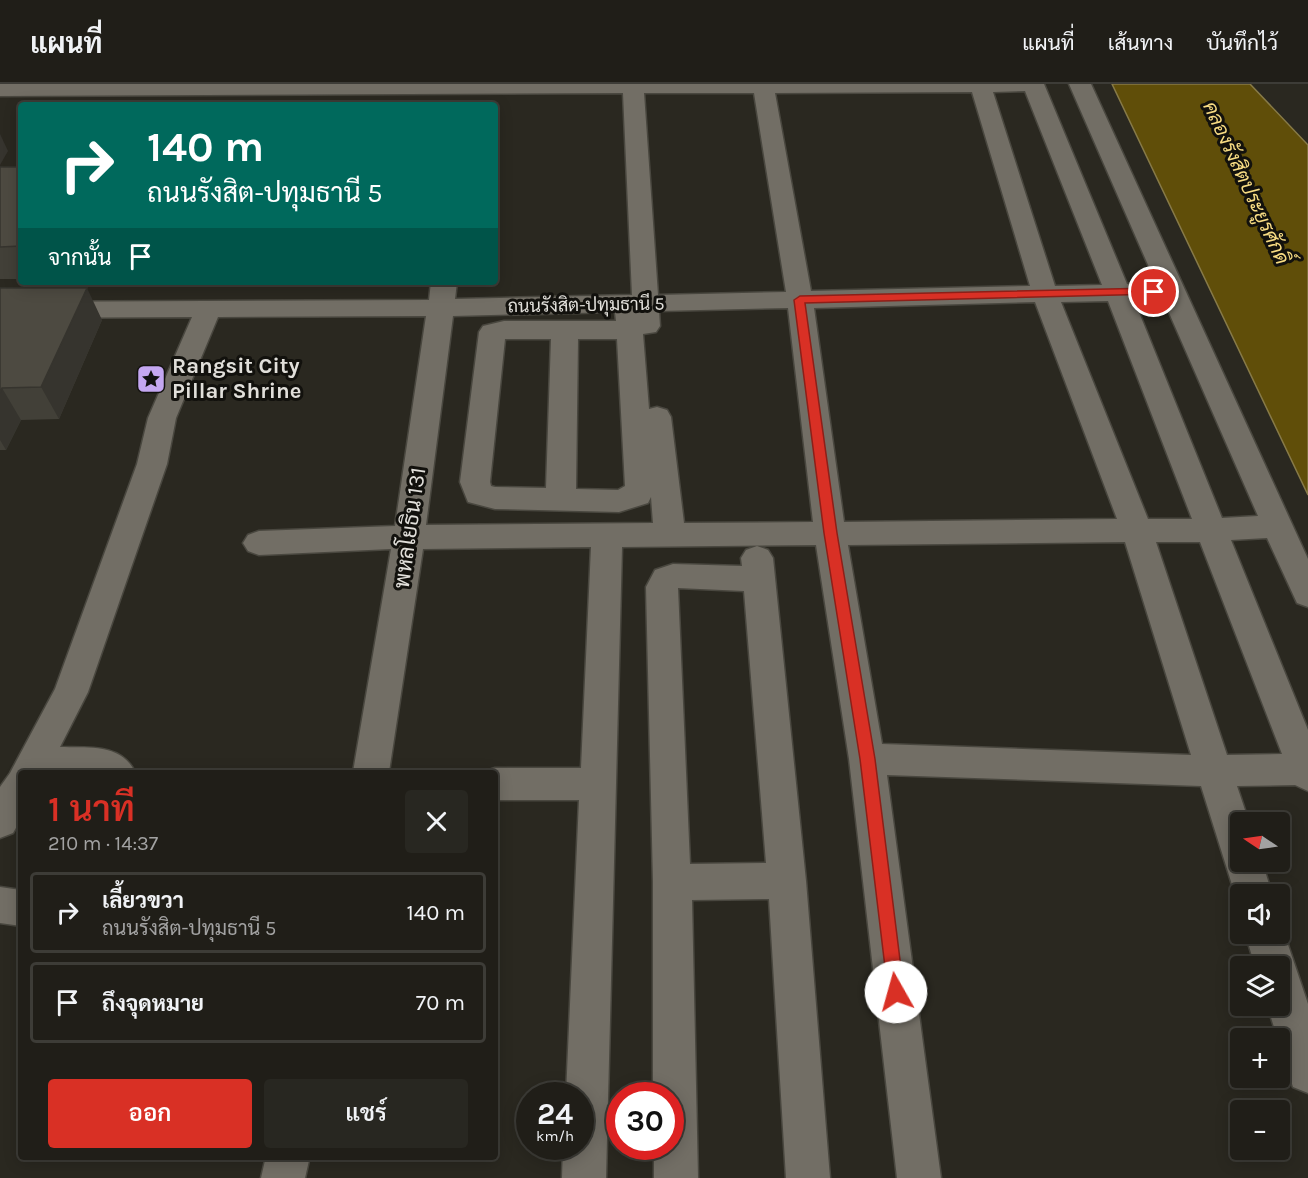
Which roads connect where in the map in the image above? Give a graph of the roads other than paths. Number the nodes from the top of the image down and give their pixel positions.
1 (1080, 84) edge
2 (980, 85) edge
3 (1033, 85) edge
4 (633, 86) edge
5 (763, 86) edge
6 (35, 87) edge
7 (0, 90) edge
8 (470, 92) edge
9 (244, 93) edge
10 (175, 285) edge
11 (1172, 291) junction
12 (1119, 293) junction
13 (1045, 294) junction
14 (442, 295) edge
15 (800, 300) junction
16 (166, 308) junction
17 (0, 310) edge
18 (208, 311) junction
19 (634, 313) junction
20 (565, 330) junction
21 (561, 500) junction
22 (1278, 526) junction
23 (1137, 530) junction
24 (1212, 530) junction
25 (754, 533) junction
26 (830, 533) junction
27 (670, 534) junction
28 (607, 535) junction
29 (409, 537) junction
30 (258, 543) dead end
31 (759, 579) junction
32 (1308, 594) edge
33 (867, 759) junction
34 (30, 770) edge
35 (54, 770) edge
36 (114, 770) edge
37 (371, 770) edge
38 (1215, 771) junction
39 (1307, 772) edge
40 (498, 784) edge
41 (598, 784) junction
42 (18, 790) edge
43 (1230, 820) edge
44 (0, 821) edge
45 (788, 881) junction
46 (672, 882) junction
47 (0, 905) edge
48 (18, 908) edge
49 (1290, 1012) edge
50 (1308, 1072) edge
51 (287, 1160) edge
52 (283, 1178) edge
53 (584, 1178) edge
54 (676, 1178) edge
55 (807, 1178) edge
56 (919, 1178) edge

1 - 11 street
2 - 3 street
2 - 5 street
2 - 13 street
3 - 12 street
4 - 5 street
4 - 8 street
4 - 19 street
5 - 15 street
6 - 7 street
6 - 9 street
8 - 9 street
10 - 16 street
11 - 12 street, ถนนรังสิต-ปทุมธานี 5
11 - 22 street
12 - 13 street, ถนนรังสิต-ปทุมธานี 5
12 - 24 street
13 - 15 street, ถนนรังสิต-ปทุมธานี 5
13 - 23 street
14 - 18 street, ถนนรังสิต-ปทุมธานี 5
14 - 19 street, ถนนรังสิต-ปทุมธานี 5
14 - 29 street, พหลโยธิน 131
15 - 19 street, ถนนรังสิต-ปทุมธานี 5
15 - 26 street
16 - 17 street, ถนนรังสิต-ปทุมธานี 5
16 - 18 street, ถนนรังสิต-ปทุมธานี 5
18 - 34 street
19 - 20 street
19 - 21 street
19 - 27 street
20 - 21 street
20 - 21 street
22 - 24 street
22 - 32 street
23 - 24 street
23 - 26 street
23 - 38 street
24 - 39 street
25 - 26 street
25 - 27 street
25 - 31 street
26 - 33 street
27 - 28 street
28 - 29 street
28 - 41 street
29 - 30 street
29 - 37 street, พหลโยธิน 131
31 - 45 street
31 - 46 street
33 - 38 street
33 - 56 street
35 - 36 street
38 - 39 street
38 - 43 street
40 - 41 street
41 - 53 street
42 - 44 street
45 - 46 street
45 - 55 street
46 - 54 street
47 - 48 street
49 - 50 street
51 - 52 street

